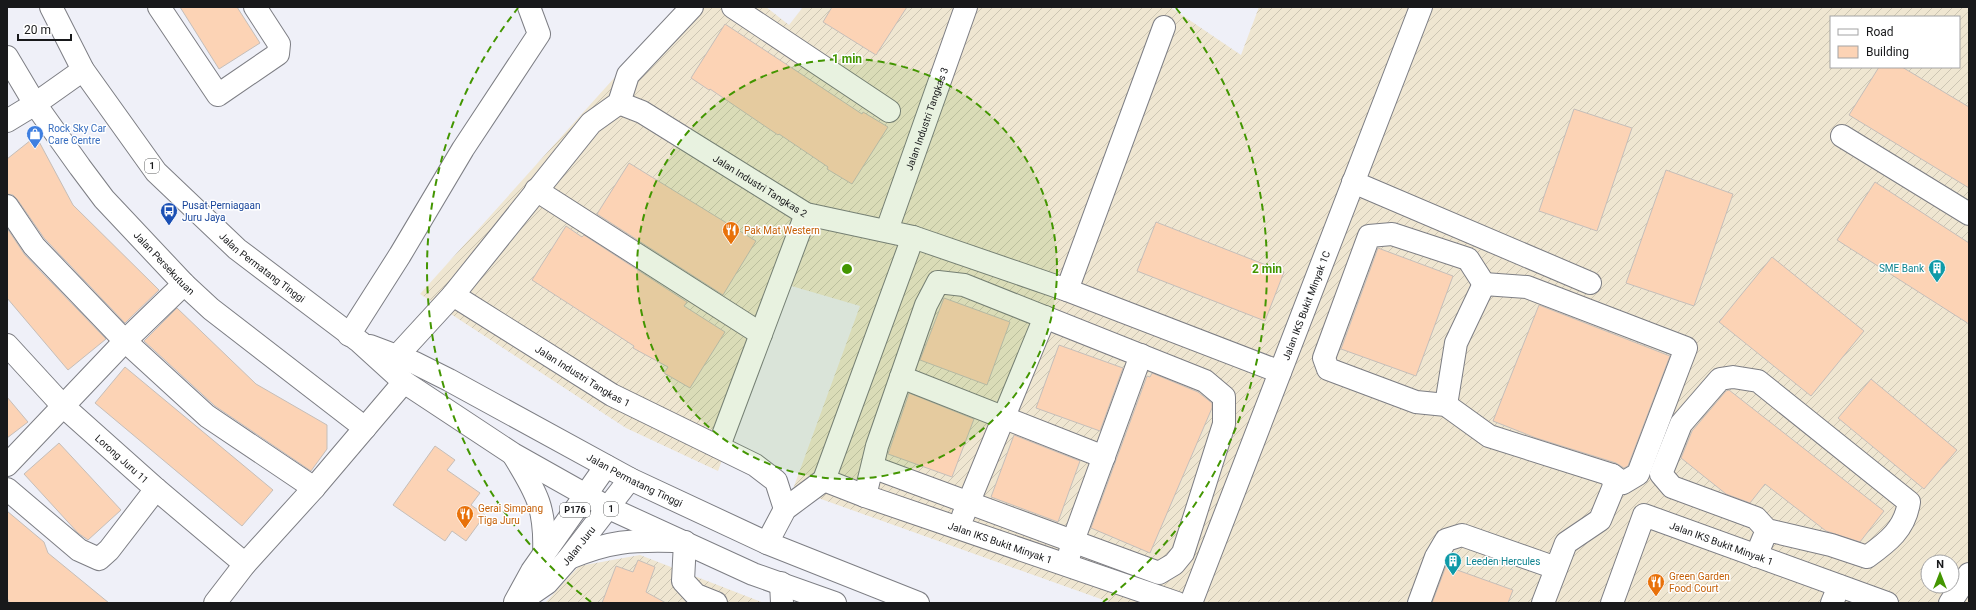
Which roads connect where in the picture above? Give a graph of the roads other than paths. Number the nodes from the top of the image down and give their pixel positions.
1 (51, 7) edge
2 (159, 7) edge
3 (255, 7) edge
4 (529, 7) edge
5 (692, 7) edge
6 (733, 7) edge
7 (966, 7) edge
8 (1421, 7) edge
9 (1164, 27) dead end
10 (7, 56) edge
11 (83, 70) junction
12 (619, 103) junction
13 (35, 104) junction
14 (888, 111) dead end
15 (7, 121) edge
16 (1842, 136) dead end
17 (1353, 182) junction
18 (536, 190) junction
19 (7, 206) edge
20 (806, 214) junction
21 (1969, 214) edge
22 (887, 230) junction
23 (913, 237) junction
24 (1590, 283) dead end
25 (184, 284) junction
26 (1484, 284) junction
27 (1067, 290) junction
28 (453, 295) junction
29 (1045, 317) junction
30 (761, 334) junction
31 (355, 338) junction
32 (125, 341) junction
33 (7, 345) edge
34 (1141, 355) junction
35 (398, 356) junction
36 (1280, 372) junction
37 (901, 377) junction
38 (404, 382) junction
39 (1446, 405) junction
40 (63, 406) junction
41 (1003, 417) junction
42 (364, 428) junction
43 (719, 446) junction
44 (513, 454) junction
45 (1104, 457) junction
46 (7, 465) edge
47 (606, 466) junction
48 (872, 467) junction
49 (1612, 475) junction
50 (630, 479) junction
51 (824, 480) junction
52 (314, 488) junction
53 (7, 489) edge
54 (156, 489) junction
55 (586, 496) junction
56 (865, 496) junction
57 (968, 502) junction
58 (609, 508) junction
59 (785, 509) junction
60 (958, 528) junction
61 (1767, 530) junction
62 (1073, 541) junction
63 (685, 542) junction
64 (766, 543) junction
65 (544, 554) junction
66 (1756, 556) junction
67 (569, 558) junction
68 (245, 564) junction
69 (1067, 565) junction
70 (1556, 568) junction
71 (1969, 574) edge
72 (781, 593) edge
73 (1836, 594) edge
74 (215, 603) edge
75 (515, 603) edge
76 (518, 603) edge
77 (716, 603) edge
78 (835, 603) edge
79 (918, 603) edge
80 (1177, 603) edge
81 (1191, 603) edge
82 (1419, 603) edge
83 (1543, 603) edge
84 (1612, 603) edge
85 (1887, 603) edge
86 (1950, 603) edge

1 - 11 main road, Jalan Permatang Tinggi / 1
2 - 3 main road
4 - 31 main road
5 - 12 main road
6 - 14 main road
7 - 22 main road, Jalan Industri Tangkas 3
8 - 17 main road, Jalan IKS Bukit Minyak 1C
9 - 27 main road
10 - 13 main road, Jalan Persekutuan
11 - 13 main road
11 - 31 main road, Jalan Permatang Tinggi / 1
12 - 18 main road
12 - 20 main road, Jalan Industri Tangkas 2
13 - 15 main road
13 - 25 main road, Jalan Persekutuan
16 - 21 main road
17 - 24 main road
17 - 36 main road, Jalan IKS Bukit Minyak 1C
18 - 28 main road
18 - 30 main road
19 - 32 main road
20 - 22 main road, Jalan Industri Tangkas 2
20 - 30 main road
22 - 23 main road, Jalan Industri Tangkas 2
23 - 27 main road, Jalan Industri Tangkas 2
23 - 51 main road
25 - 32 main road
25 - 42 main road, Jalan Persekutuan
26 - 39 main road
26 - 39 main road
26 - 49 main road
27 - 36 main road, Jalan Industri Tangkas 2
28 - 35 main road
28 - 43 main road, Jalan Industri Tangkas 1
29 - 34 main road
29 - 37 main road
29 - 41 main road
30 - 43 main road
31 - 35 main road, Jalan Permatang Tinggi / 1
31 - 38 main road, Jalan Permatang Tinggi / 1
32 - 40 main road
32 - 52 main road
33 - 40 main road, Lorong Juru 11
34 - 45 main road
34 - 62 main road
35 - 47 main road, Jalan Permatang Tinggi / 1
36 - 81 main road, Jalan IKS Bukit Minyak 1C
37 - 41 main road
37 - 48 main road
38 - 42 main road
38 - 44 main road, Jalan Permatang Tinggi / 1
39 - 49 main road
40 - 46 main road
40 - 54 main road, Lorong Juru 11
41 - 45 main road
41 - 57 main road
42 - 52 main road
43 - 59 main road, Jalan Industri Tangkas 1
44 - 55 main road, Jalan Permatang Tinggi / 1
44 - 65 main road
45 - 62 main road
47 - 50 main road, Jalan Permatang Tinggi / 1
47 - 55 main road, P176
48 - 56 main road
48 - 57 main road
49 - 70 main road
50 - 58 main road, Jalan Juru / P176
50 - 64 main road, Jalan Permatang Tinggi / 1
51 - 56 main road, Jalan IKS Bukit Minyak 1
51 - 59 main road
52 - 68 main road
53 - 54 main road
54 - 68 main road, Lorong Juru 11
55 - 58 main road, Jalan Permatang Tinggi / 1
55 - 65 main road, P176
56 - 60 main road, Jalan IKS Bukit Minyak 1
57 - 60 main road
57 - 62 main road
58 - 63 main road, Jalan Permatang Tinggi / 1
58 - 67 main road, Jalan Juru / P176
59 - 64 main road
60 - 69 main road, Jalan IKS Bukit Minyak 1
61 - 61 main road
61 - 66 main road
62 - 69 main road
63 - 67 main road
63 - 72 main road, Jalan Permatang Tinggi / 1
63 - 77 main road
64 - 79 main road, Jalan Permatang Tinggi / 1
65 - 75 main road, P176
66 - 73 main road, Jalan IKS Bukit Minyak 1
66 - 84 main road, Jalan IKS Bukit Minyak 1
67 - 76 main road, Jalan Juru / P176
68 - 74 main road
69 - 80 main road, Jalan IKS Bukit Minyak 1
70 - 82 main road
70 - 83 main road
71 - 86 main road
72 - 78 main road, Jalan Permatang Tinggi / 1
73 - 85 main road, Jalan IKS Bukit Minyak 1

